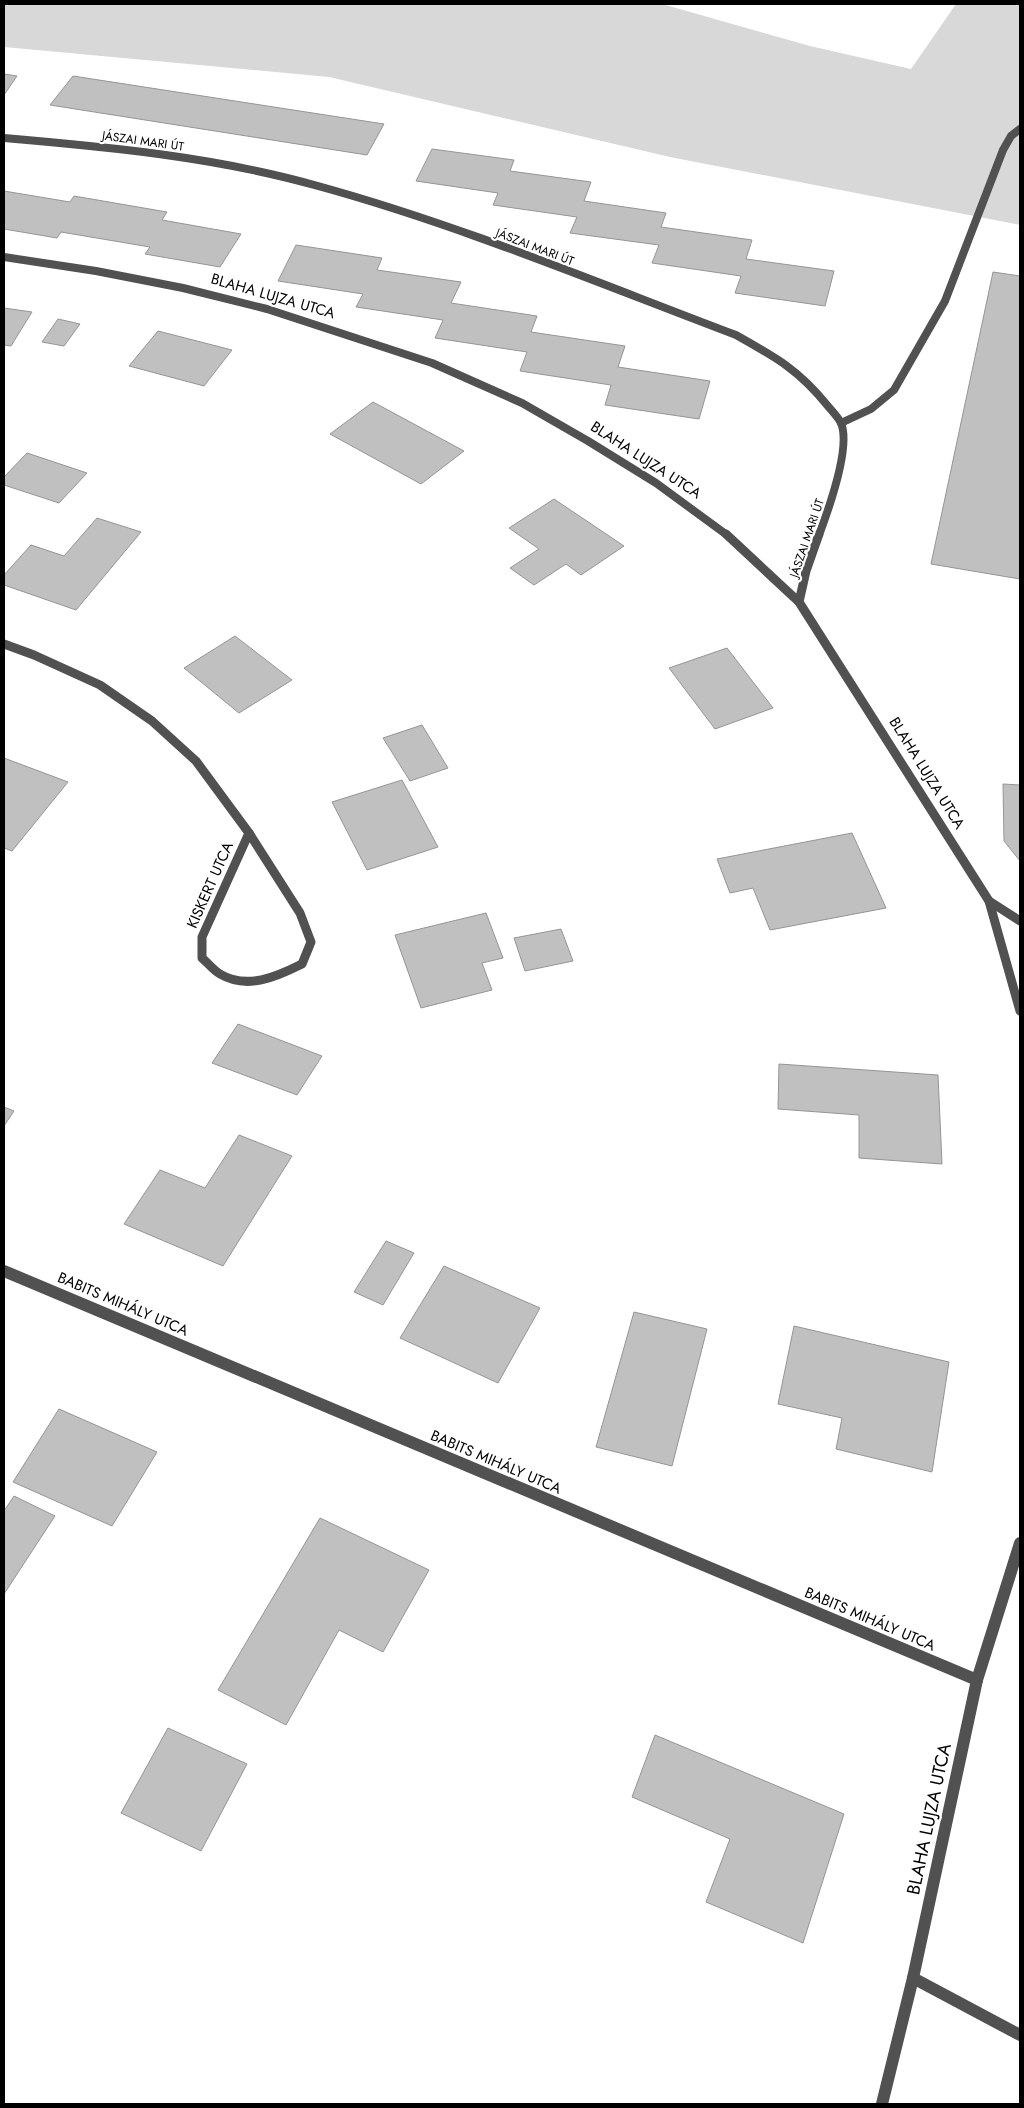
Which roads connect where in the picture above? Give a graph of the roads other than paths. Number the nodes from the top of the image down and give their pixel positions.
1 (1020, 129) edge
2 (4, 138) edge
3 (4, 257) edge
4 (841, 424) junction
5 (799, 602) junction
6 (4, 644) edge
7 (249, 833) junction
8 (989, 901) junction
9 (1020, 921) edge
10 (1020, 1011) edge
11 (4, 1270) edge
12 (1020, 1543) edge
13 (978, 1680) junction
14 (913, 1978) junction
15 (1020, 2035) edge
16 (882, 2104) edge

1 - 4 street
2 - 4 street, JÁSZAI MARI ÚT
3 - 5 street, BLAHA LUJZA UTCA
4 - 5 street, JÁSZAI MARI ÚT
5 - 8 street, BLAHA LUJZA UTCA
6 - 7 street, KISKERT UTCA
7 - 7 street, KISKERT UTCA
8 - 9 street
8 - 10 street, BLAHA LUJZA UTCA
11 - 13 street, BABITS MIHÁLY UTCA
12 - 13 street, BLAHA LUJZA UTCA
13 - 14 street, BLAHA LUJZA UTCA
14 - 15 street
14 - 16 street, BLAHA LUJZA UTCA

